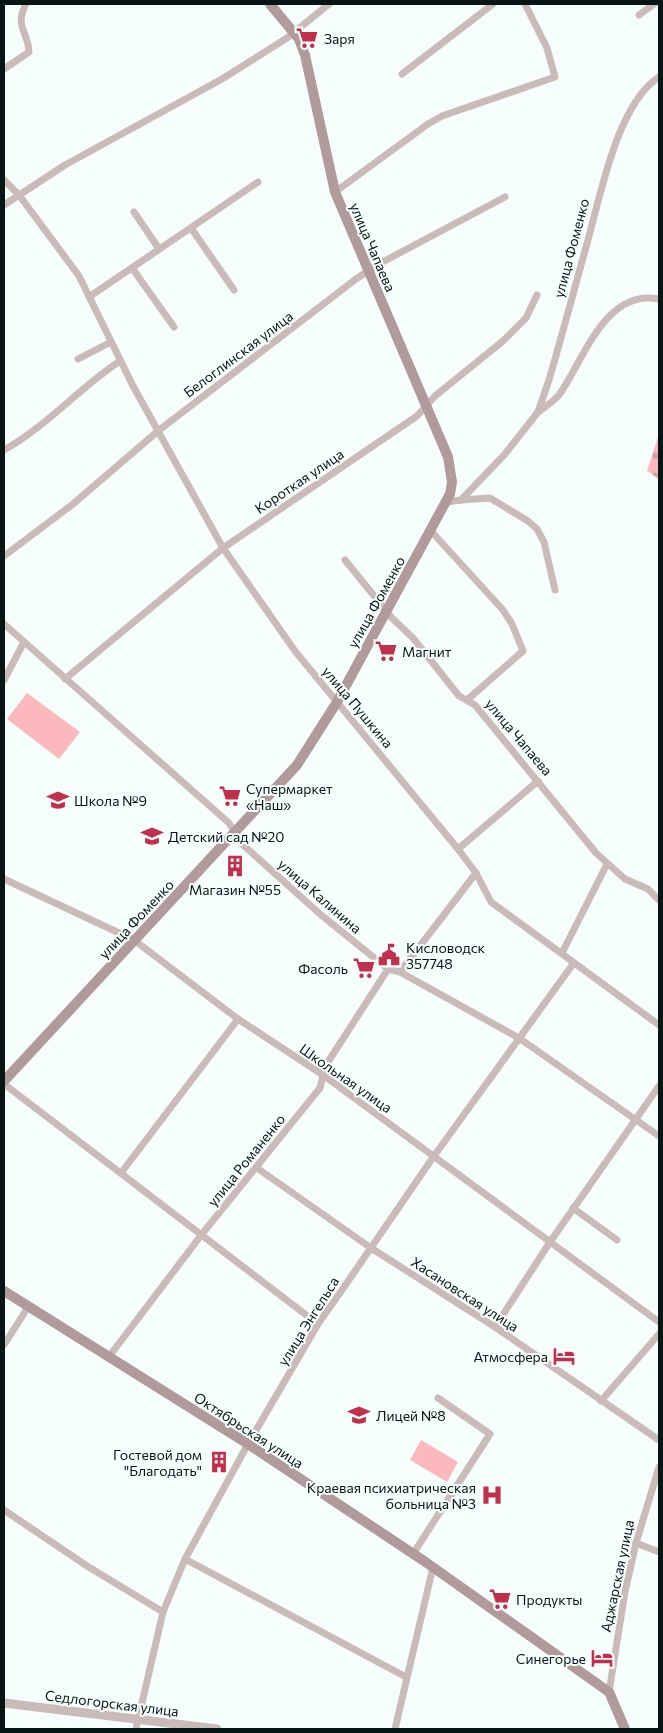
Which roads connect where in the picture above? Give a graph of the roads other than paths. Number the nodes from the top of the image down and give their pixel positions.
1 (26, 4) edge
2 (270, 4) edge
3 (329, 4) edge
4 (493, 4) edge
5 (654, 4) edge
6 (527, 5) edge
7 (639, 15) dead end
8 (294, 33) junction
9 (4, 69) edge
10 (402, 74) dead end
11 (659, 77) edge
12 (4, 180) edge
13 (258, 182) dead end
14 (334, 192) junction
15 (19, 195) junction
16 (505, 197) dead end
17 (4, 205) edge
18 (134, 212) dead end
19 (191, 228) junction
20 (159, 249) junction
21 (132, 268) junction
22 (368, 271) junction
23 (234, 290) dead end
24 (537, 295) dead end
25 (89, 297) junction
26 (659, 299) edge
27 (174, 327) dead end
28 (111, 342) junction
29 (78, 359) dead end
30 (120, 361) junction
31 (426, 406) junction
32 (538, 412) junction
33 (158, 431) junction
34 (4, 450) edge
35 (461, 500) junction
36 (447, 502) junction
37 (431, 531) junction
38 (223, 548) junction
39 (4, 556) edge
40 (345, 560) dead end
41 (555, 590) dead end
42 (386, 611) junction
43 (4, 624) edge
44 (24, 642) junction
45 (65, 679) junction
46 (4, 680) edge
47 (467, 700) junction
48 (338, 702) junction
49 (538, 781) junction
50 (235, 834) junction
51 (458, 848) junction
52 (607, 864) junction
53 (476, 872) junction
54 (4, 879) edge
55 (659, 900) edge
56 (134, 940) junction
57 (562, 953) junction
58 (573, 964) junction
59 (388, 969) junction
60 (400, 972) junction
61 (238, 1019) junction
62 (659, 1026) edge
63 (519, 1038) junction
64 (323, 1075) junction
65 (4, 1082) edge
66 (659, 1086) edge
67 (635, 1118) junction
68 (659, 1136) edge
69 (434, 1156) junction
70 (257, 1168) junction
71 (121, 1173) junction
72 (573, 1208) junction
73 (202, 1234) junction
74 (616, 1240) dead end
75 (550, 1242) junction
76 (371, 1248) junction
77 (4, 1291) edge
78 (28, 1308) junction
79 (659, 1322) edge
80 (318, 1324) junction
81 (495, 1327) junction
82 (659, 1334) edge
83 (4, 1345) edge
84 (108, 1358) junction
85 (438, 1398) dead end
86 (601, 1401) junction
87 (659, 1440) edge
88 (248, 1444) junction
89 (659, 1467) edge
90 (4, 1510) edge
91 (636, 1543) junction
92 (659, 1552) edge
93 (413, 1554) junction
94 (186, 1559) junction
95 (433, 1568) junction
96 (163, 1612) junction
97 (406, 1677) junction
98 (609, 1692) junction
99 (4, 1703) edge
100 (137, 1725) edge
101 (217, 1729) edge
102 (395, 1729) edge
103 (627, 1729) edge

1 - 9 street
2 - 8 main road, улица Чапаева
3 - 8 street
4 - 10 street
5 - 7 street
6 - 14 street
8 - 14 main road, улица Чапаева
8 - 15 street
11 - 32 street, улица Фоменко
12 - 15 street, улица Пушкина
13 - 19 street
14 - 22 main road, улица Чапаева
15 - 17 street
15 - 25 street, улица Пушкина
16 - 22 street, Белоглинская улица
18 - 20 street
19 - 20 street
19 - 23 street
20 - 21 street
21 - 25 street
21 - 27 street
22 - 31 main road, улица Чапаева
22 - 33 street, Белоглинская улица
24 - 31 street, Короткая улица
25 - 28 street, улица Пушкина
26 - 32 street
28 - 29 street
28 - 30 street, улица Пушкина
30 - 33 street, улица Пушкина
30 - 34 street
31 - 36 main road, улица Чапаева
31 - 38 street, Короткая улица
32 - 35 street, улица Фоменко
33 - 38 street, улица Пушкина
33 - 39 street, Белоглинская улица
35 - 36 street
35 - 41 street
36 - 37 main road, улица Фоменко
37 - 42 main road, улица Фоменко
37 - 47 street
38 - 45 street, Короткая улица
38 - 48 street, улица Пушкина
40 - 42 street, улица Чапаева
42 - 47 street, улица Чапаева
42 - 48 main road, улица Фоменко
43 - 44 street, улица Калинина
44 - 45 street, улица Калинина
44 - 46 street
45 - 50 street, улица Калинина
47 - 49 street, улица Чапаева
48 - 50 main road, улица Фоменко
48 - 51 street, улица Пушкина
49 - 51 street
49 - 52 street, улица Чапаева
50 - 56 main road, улица Фоменко
50 - 59 street, улица Калинина
51 - 53 street, улица Пушкина
52 - 55 street, улица Чапаева
52 - 57 street
53 - 57 street, улица Пушкина
53 - 60 street
54 - 56 street, Школьная улица
56 - 61 street, Школьная улица
56 - 65 main road, улица Фоменко
57 - 58 street, улица Пушкина
58 - 62 street, улица Пушкина
58 - 63 street, улица Энгельса
59 - 60 street, улица Калинина
59 - 64 street, улица Романенко
60 - 63 street, улица Калинина
61 - 64 street, Школьная улица
61 - 71 street
63 - 67 street, улица Калинина
63 - 69 street, улица Энгельса
64 - 69 street, Школьная улица
64 - 70 street, улица Романенко
65 - 71 street
66 - 67 street
67 - 68 street, улица Калинина
67 - 72 street
69 - 75 street, Школьная улица
69 - 76 street, улица Энгельса
70 - 73 street, улица Романенко
70 - 76 street, Хасановская улица
71 - 73 street
72 - 74 street
72 - 75 street
73 - 80 street
73 - 84 street, улица Романенко
75 - 79 street, Школьная улица
75 - 81 street
76 - 80 street, улица Энгельса
76 - 81 street, Хасановская улица
77 - 78 main road, Октябрьская улица
78 - 83 street
78 - 84 main road, Октябрьская улица
80 - 88 street, улица Энгельса
81 - 86 street, Хасановская улица
82 - 86 street
84 - 88 main road, Октябрьская улица
85 - 93 street
86 - 87 street, Хасановская улица
88 - 93 main road, Октябрьская улица
88 - 94 street, улица Энгельса
89 - 91 street, Аджарская улица
90 - 96 street
91 - 92 street
91 - 98 street, Аджарская улица
93 - 95 main road, Октябрьская улица
94 - 96 street, улица Энгельса
94 - 97 street
95 - 97 street
95 - 98 main road, Октябрьская улица
96 - 100 street, улица Энгельса
97 - 102 street
98 - 103 main road
99 - 100 street, Седлогорская улица
100 - 101 street, Седлогорская улица

